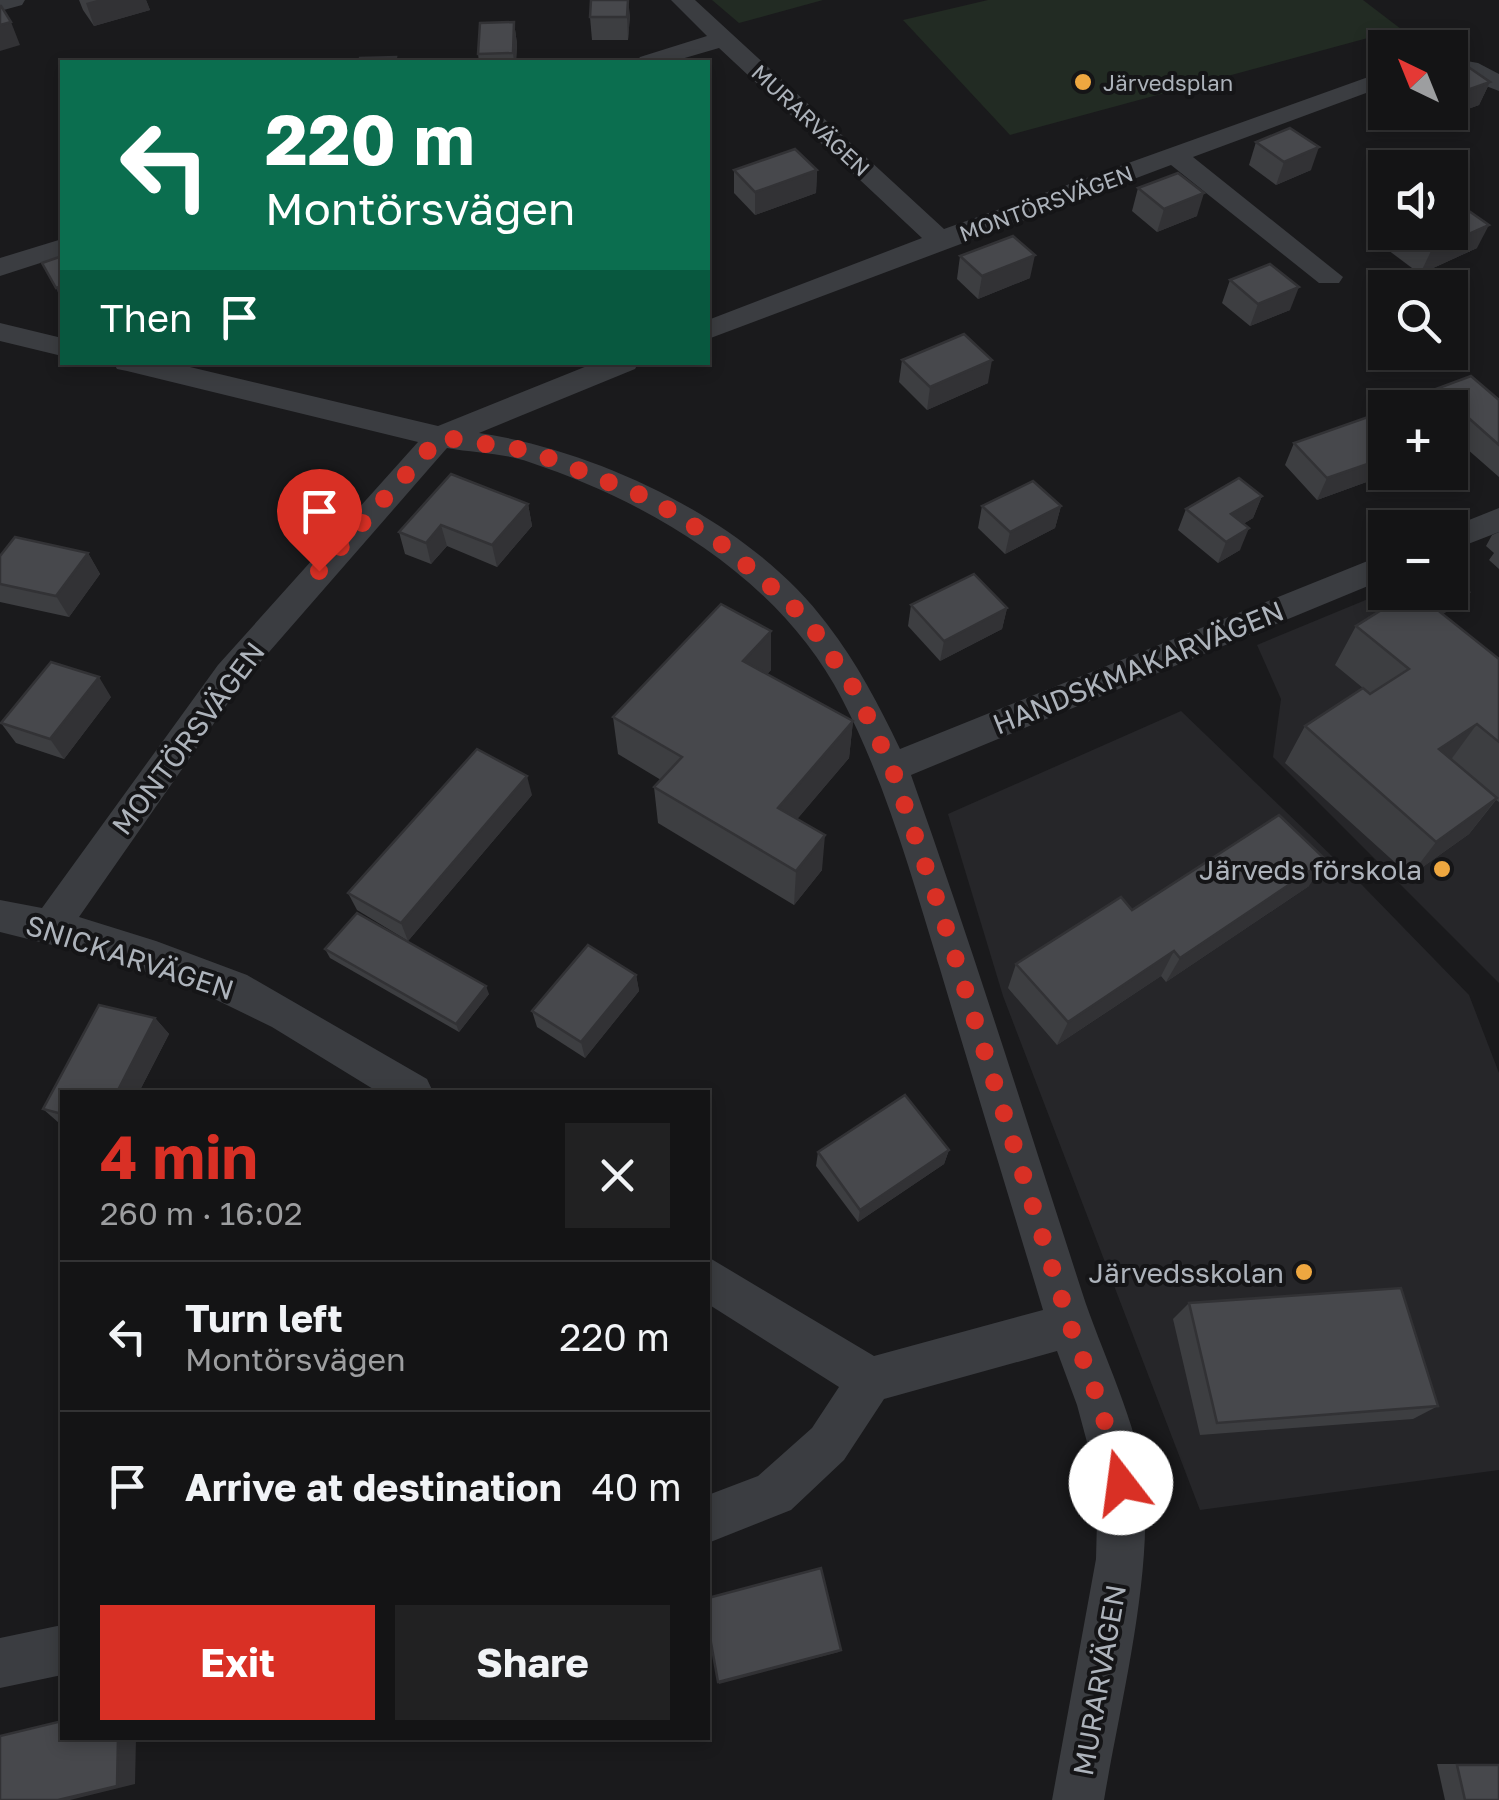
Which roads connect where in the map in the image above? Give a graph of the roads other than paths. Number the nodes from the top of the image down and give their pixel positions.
1 (14, 0) edge
2 (682, 0) edge
3 (0, 4) edge
4 (722, 39) junction
5 (654, 60) edge
6 (1468, 68) edge
7 (1368, 84) edge
8 (1499, 84) edge
9 (1176, 156) junction
10 (940, 240) junction
11 (60, 248) edge
12 (0, 267) edge
13 (1329, 276) dead end
14 (710, 329) edge
15 (0, 332) edge
16 (60, 347) edge
17 (140, 365) edge
18 (618, 365) edge
19 (440, 437) junction
20 (1499, 519) edge
21 (1468, 532) edge
22 (1368, 573) edge
23 (892, 768) junction
24 (0, 916) edge
25 (51, 926) junction
26 (410, 1090) edge
27 (710, 1280) edge
28 (1070, 1325) junction
29 (870, 1380) junction
30 (710, 1518) edge
31 (60, 1650) edge
32 (0, 1662) edge
33 (1078, 1800) edge

1 - 3 street
2 - 4 street, MURARVÄGEN
4 - 5 street
4 - 10 street, MURARVÄGEN
6 - 8 street
7 - 9 street, MONTÖRSVÄGEN
9 - 10 street, MONTÖRSVÄGEN
9 - 13 street
10 - 14 street, MONTÖRSVÄGEN
11 - 12 street
15 - 16 street
17 - 19 street, MURARVÄGEN
18 - 19 street, MONTÖRSVÄGEN
19 - 23 street, MURARVÄGEN
19 - 25 street, MONTÖRSVÄGEN
20 - 21 street
22 - 23 street, HANDSKMAKARVÄGEN
23 - 28 street, MURARVÄGEN
24 - 25 street, SNICKARVÄGEN
25 - 26 street, SNICKARVÄGEN
27 - 29 street
28 - 29 street
28 - 33 street, MURARVÄGEN
29 - 30 street
31 - 32 street

